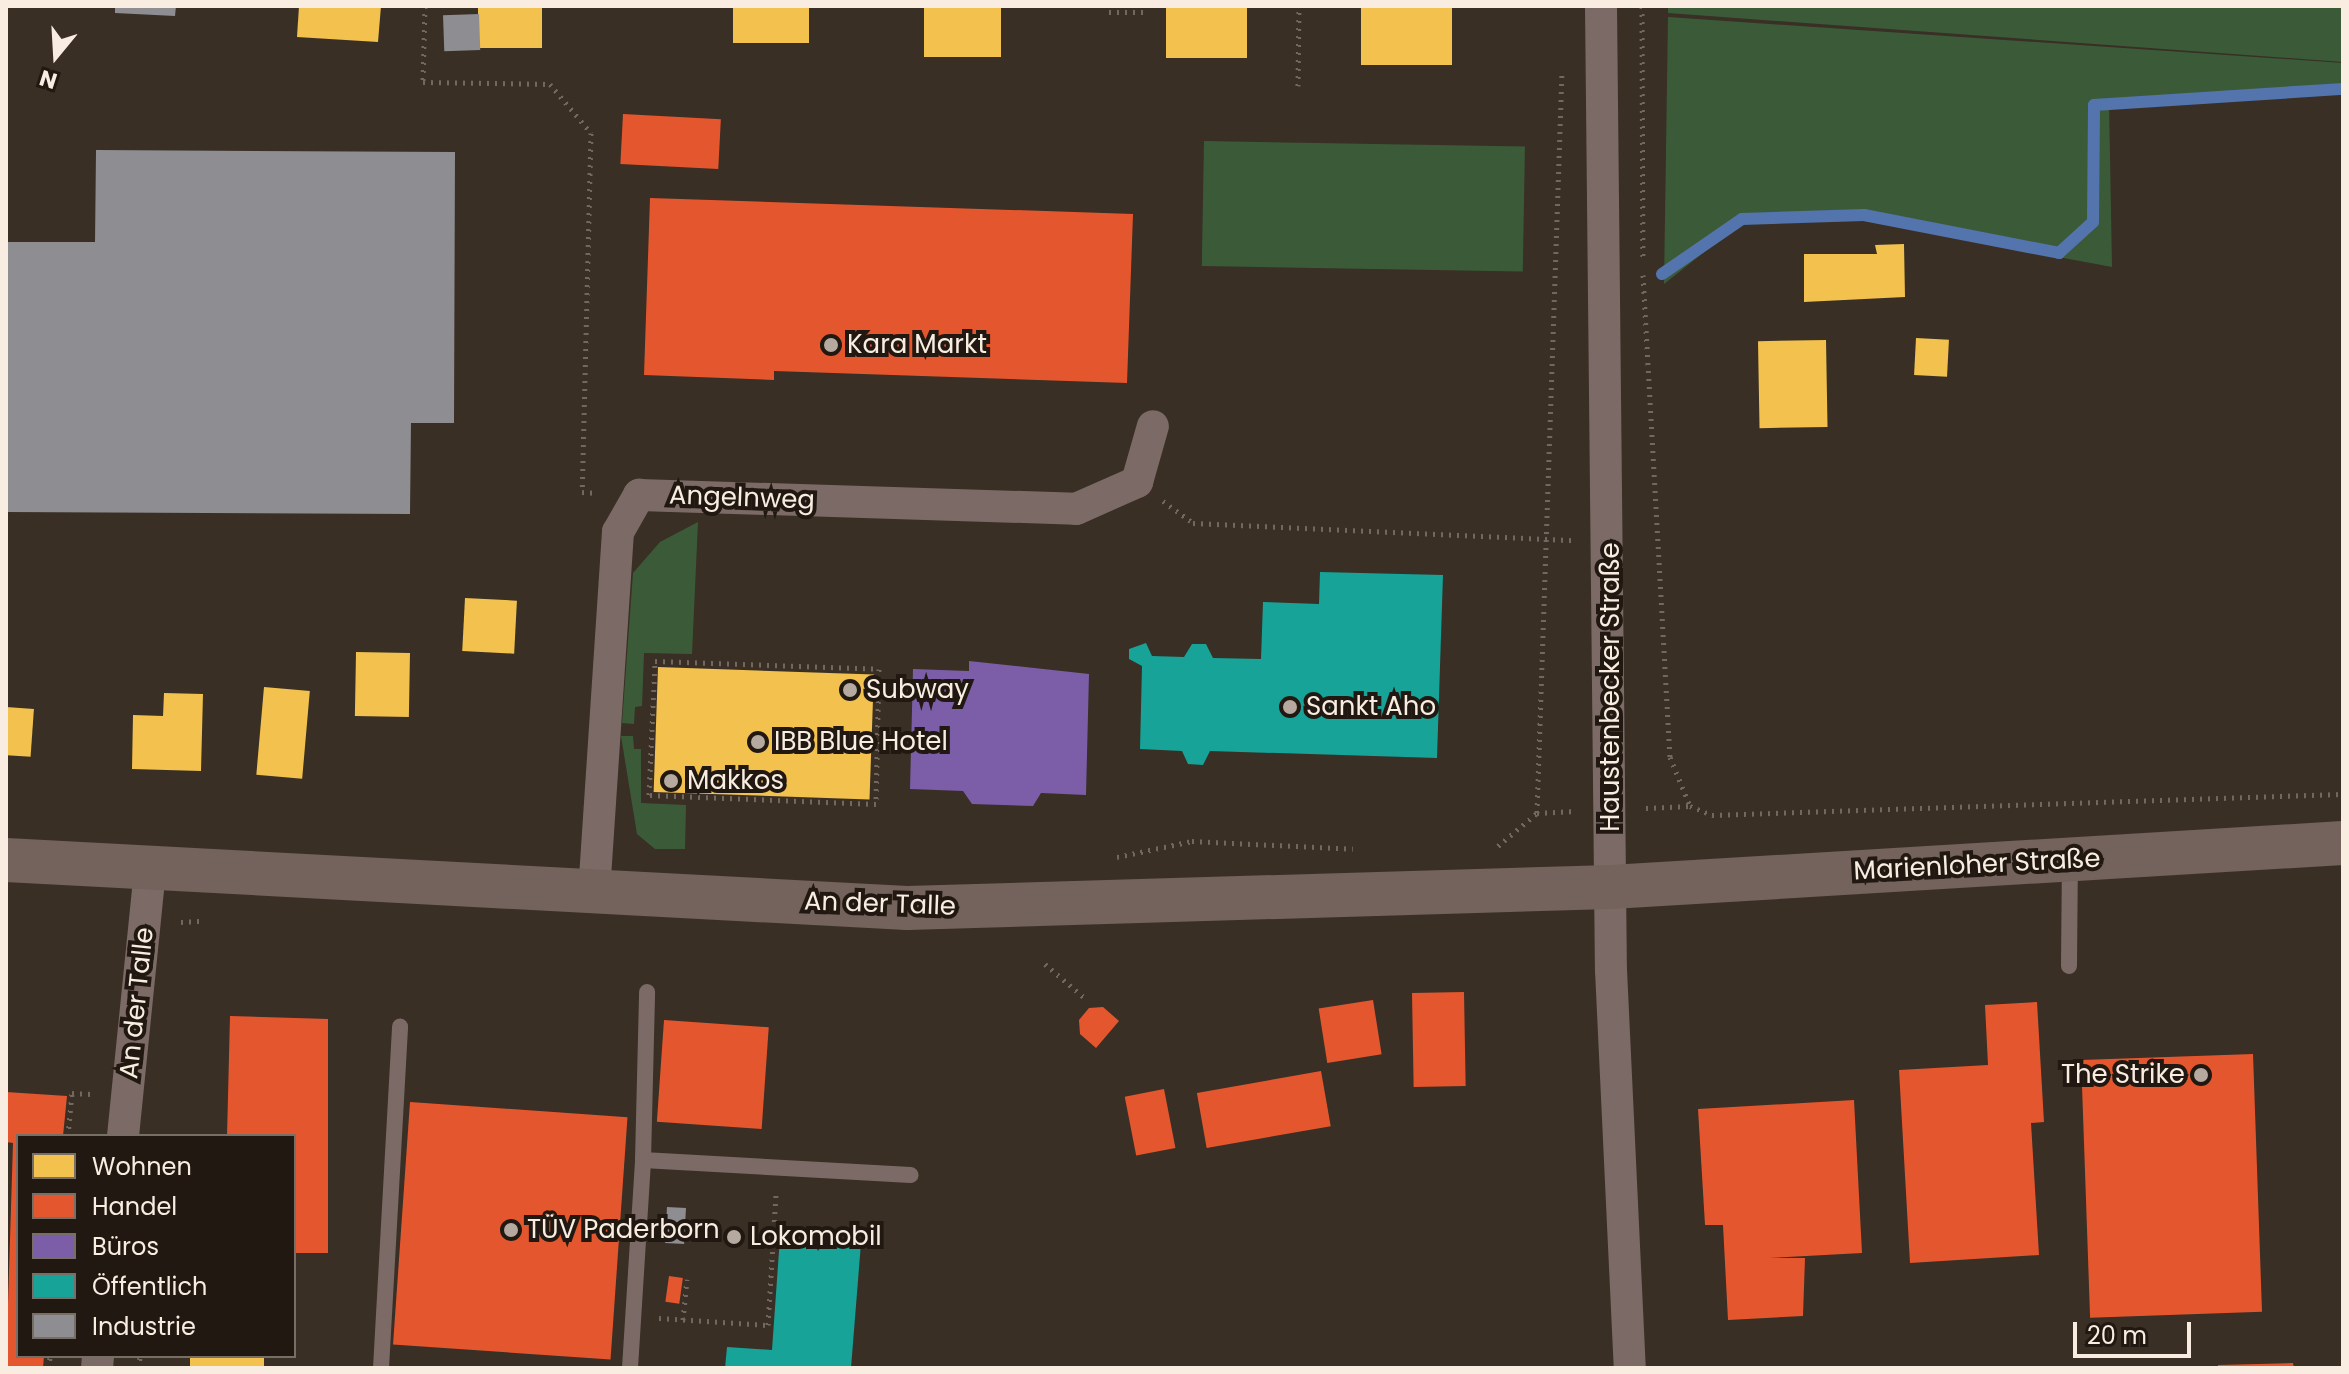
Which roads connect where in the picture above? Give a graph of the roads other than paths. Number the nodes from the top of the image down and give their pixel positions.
1 (1601, 6) edge
2 (1153, 426) dead end
3 (2343, 843) edge
4 (2070, 859) junction
5 (6, 860) edge
6 (150, 869) junction
7 (1611, 887) junction
8 (594, 893) junction
9 (2069, 966) dead end
10 (647, 992) dead end
11 (400, 1027) dead end
12 (123, 1134) edge
13 (643, 1160) junction
14 (911, 1175) dead end
15 (381, 1368) edge
16 (630, 1368) edge
17 (1630, 1368) edge

1 - 7 street, Haustenbecker Straße
2 - 8 street, Angelnweg
3 - 4 street, Marienloher Straße
4 - 7 street, Marienloher Straße
4 - 9 lane
5 - 6 street, An der Talle
6 - 8 street, An der Talle
6 - 12 street, An der Talle
7 - 8 street, An der Talle
7 - 17 street, Haustenbecker Straße
10 - 13 lane
11 - 15 lane
13 - 14 lane
13 - 16 lane

